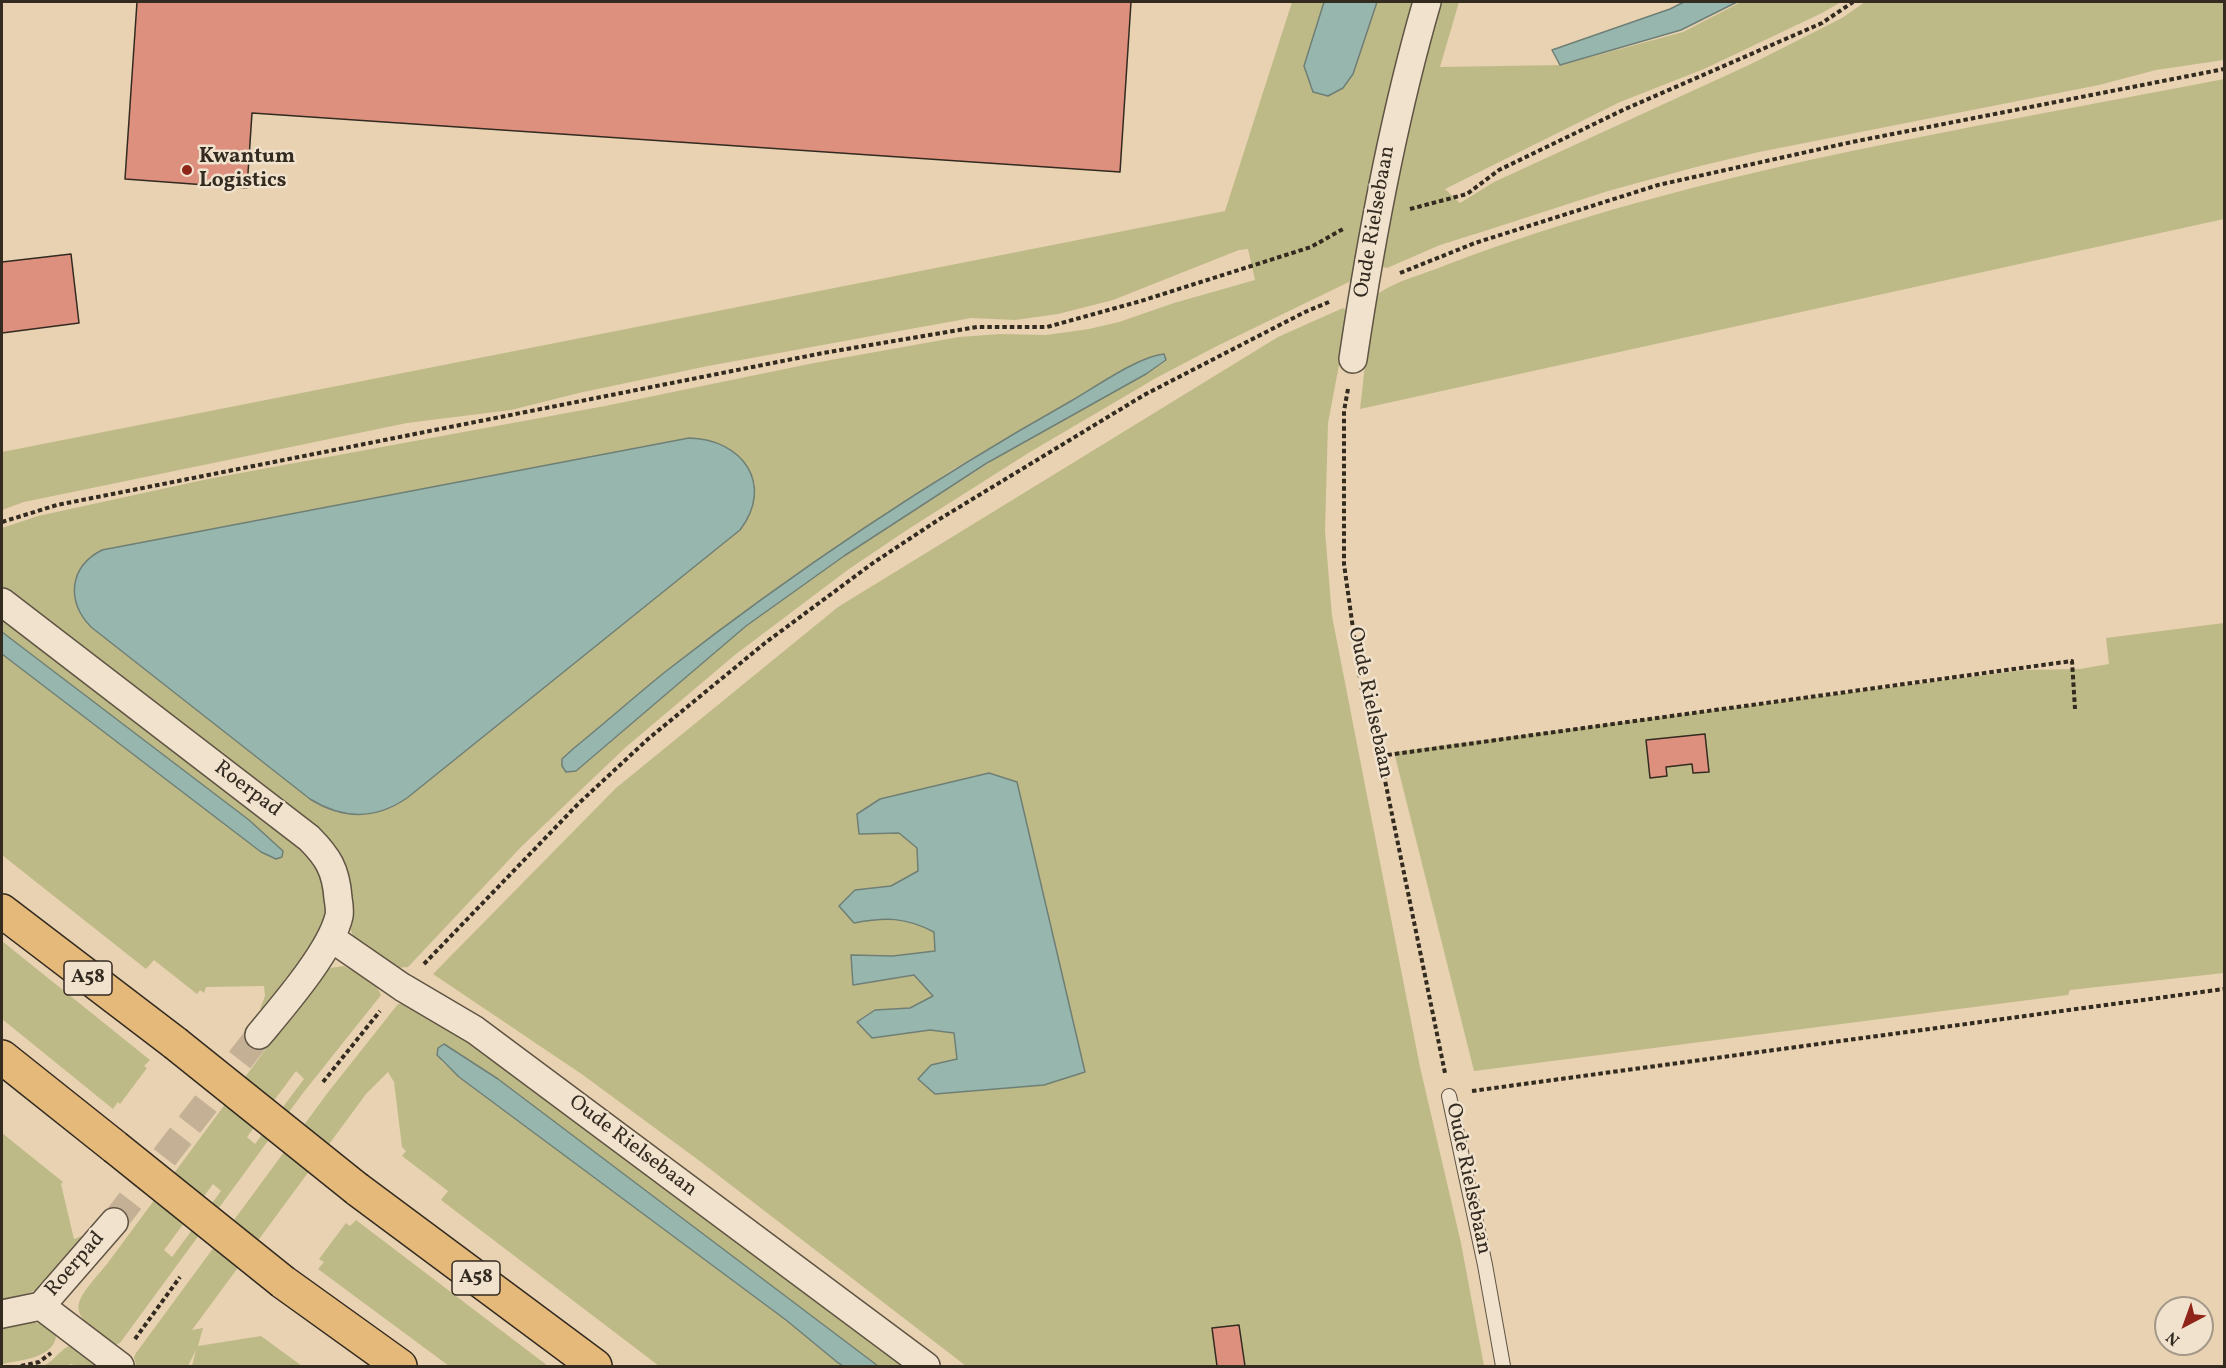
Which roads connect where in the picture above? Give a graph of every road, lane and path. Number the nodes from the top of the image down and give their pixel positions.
1 (1427, 2) edge
2 (1853, 2) edge
3 (2224, 69) edge
4 (1377, 216) junction
5 (1364, 287) junction
6 (1353, 359) joint
7 (2, 522) edge
8 (2, 602) edge
9 (2075, 709) dead end
10 (1380, 756) junction
11 (2, 911) edge
12 (331, 938) junction
13 (402, 987) junction
14 (2224, 989) edge
15 (260, 1035) tunnel mouth
16 (2, 1057) edge
17 (323, 1082) dead end
18 (1449, 1096) junction
19 (114, 1222) tunnel mouth
20 (180, 1277) dead end
21 (41, 1306) junction
22 (2, 1314) edge
23 (118, 1365) edge
24 (400, 1366) edge
25 (595, 1366) edge
26 (926, 1366) edge
27 (1503, 1366) edge

1 - 4 street, Oude Rielsebaan
2 - 4 path
3 - 5 path
4 - 5 street, Oude Rielsebaan
4 - 7 path
5 - 6 street, Oude Rielsebaan
5 - 13 path
6 - 10 path, Oude Rielsebaan
8 - 12 street, Roerpad
9 - 10 path
10 - 18 path, Oude Rielsebaan
11 - 25 highway, A58, bridge
12 - 13 street, Oude Rielsebaan
12 - 15 street, Roerpad
13 - 17 path
13 - 26 street, Oude Rielsebaan
14 - 18 path
16 - 24 highway, bridge
18 - 27 lane, Oude Rielsebaan
19 - 21 street, Roerpad
20 - 23 path
21 - 22 street, Roerpad
21 - 23 street

